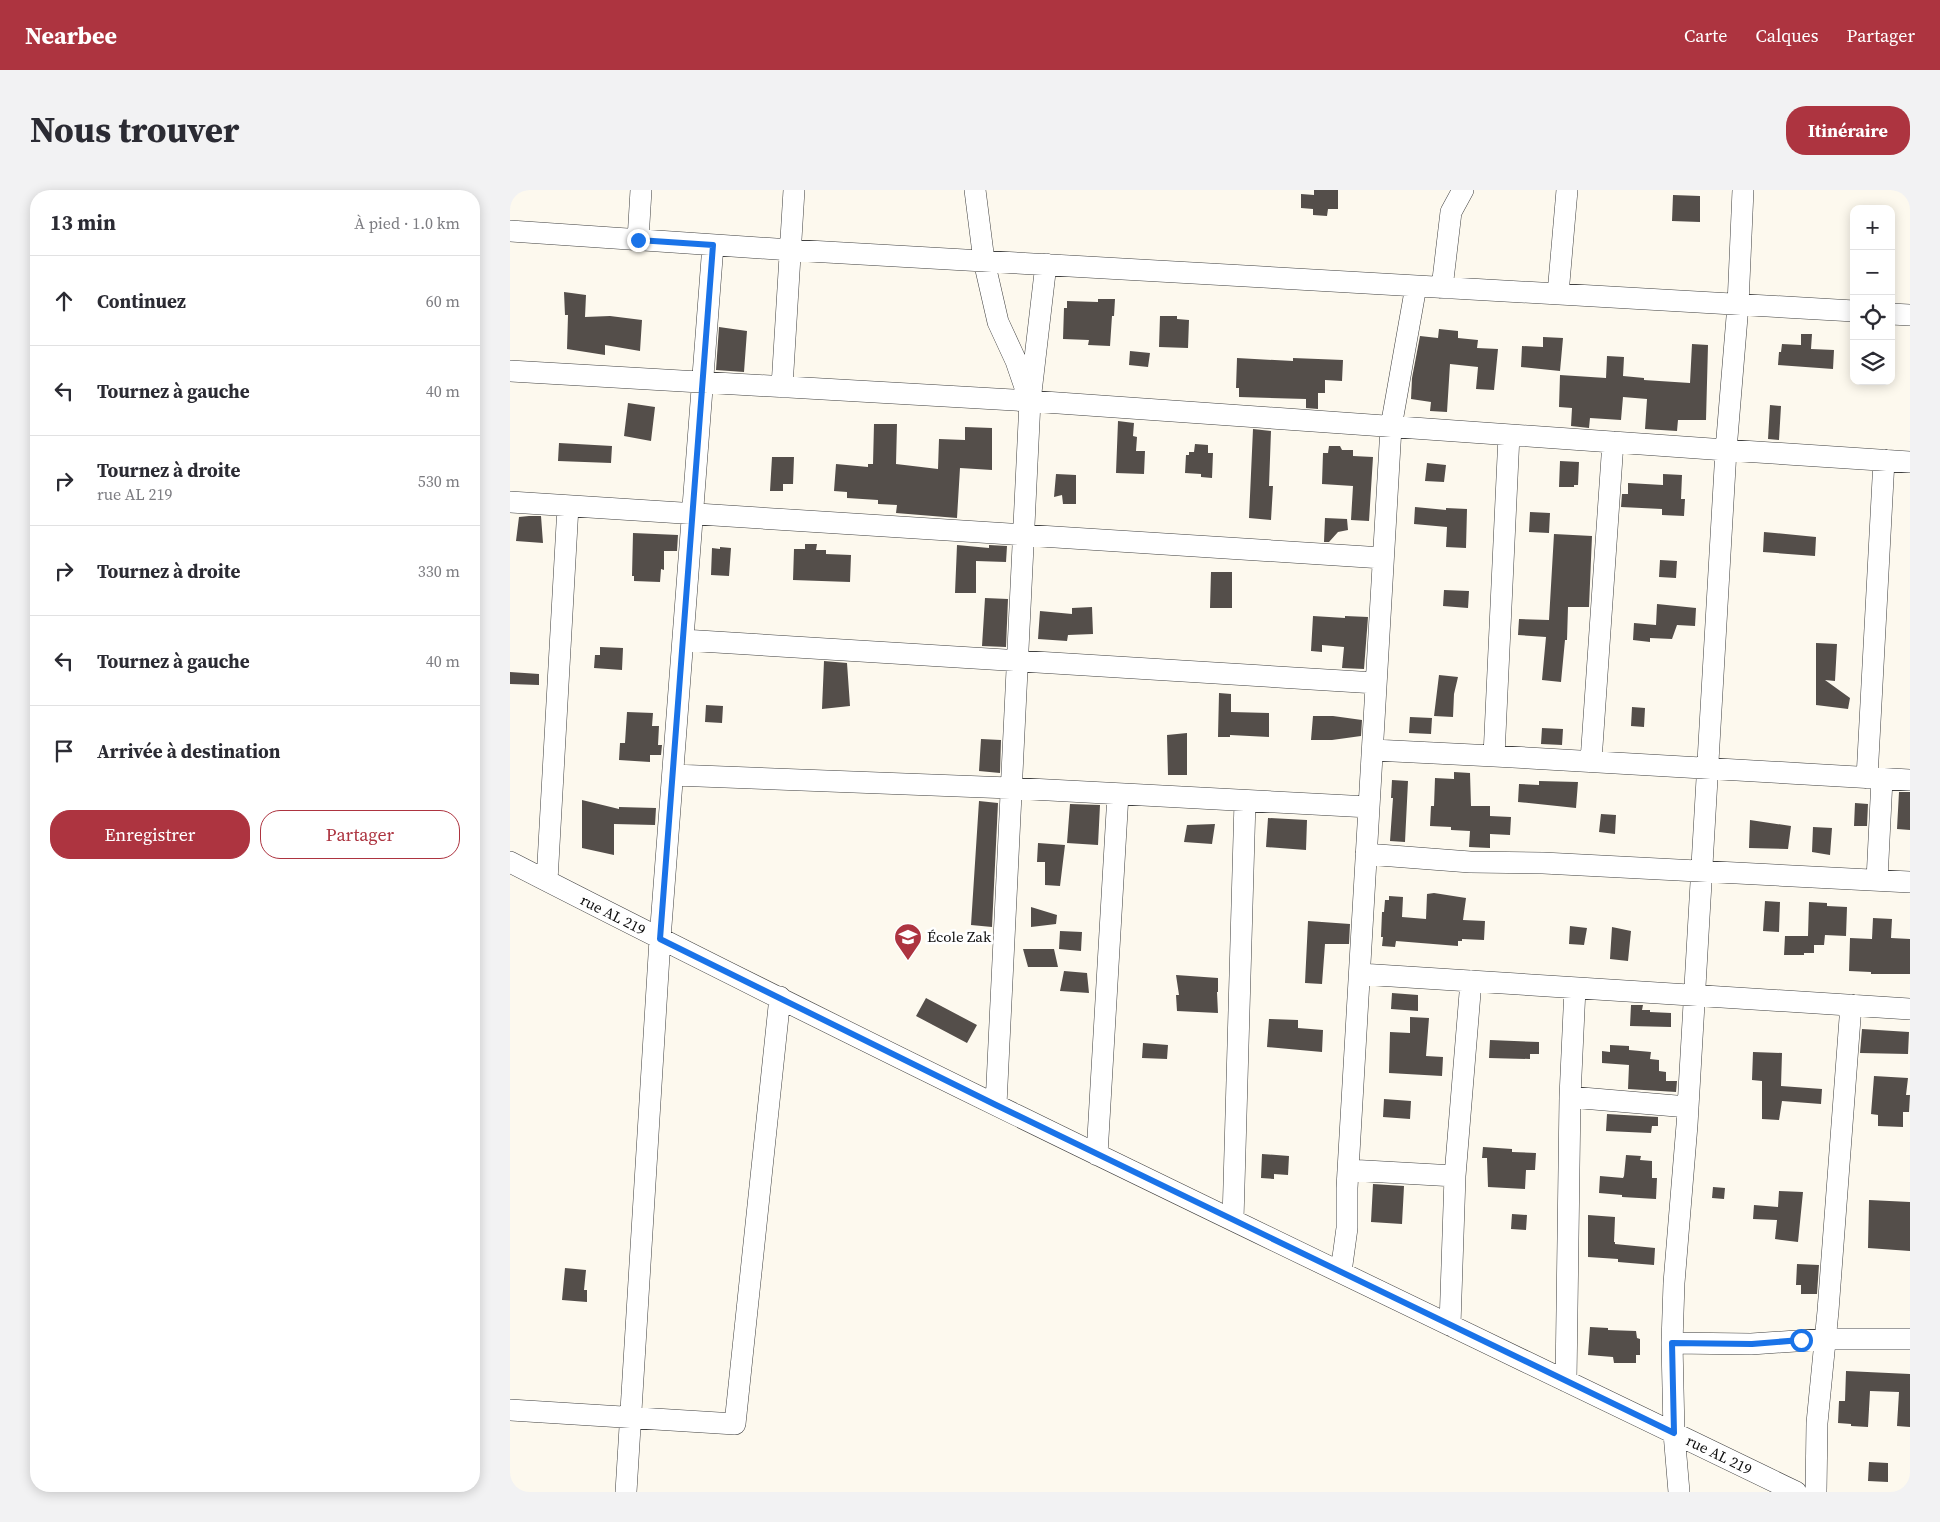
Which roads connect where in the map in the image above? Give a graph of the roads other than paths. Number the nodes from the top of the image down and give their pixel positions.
1 (641, 190) edge
2 (794, 190) edge
3 (975, 190) edge
4 (1463, 190) edge
5 (1567, 190) edge
6 (1743, 190) edge
7 (510, 231) edge
8 (638, 240) junction
9 (713, 245) junction
10 (791, 250) junction
11 (984, 261) junction
12 (1046, 264) junction
13 (1416, 286) junction
14 (1442, 288) junction
15 (1558, 294) junction
16 (1738, 305) junction
17 (1850, 312) edge
18 (1895, 314) edge
19 (1910, 315) edge
20 (510, 371) edge
21 (702, 382) junction
22 (782, 387) junction
23 (1030, 401) junction
24 (1391, 426) junction
25 (1509, 435) junction
26 (1613, 442) junction
27 (1726, 450) junction
28 (1884, 460) junction
29 (1910, 462) edge
30 (510, 502) edge
31 (568, 506) junction
32 (692, 514) junction
33 (1023, 535) junction
34 (1383, 558) junction
35 (683, 640) junction
36 (1017, 661) junction
37 (1376, 683) junction
38 (1373, 750) junction
39 (1494, 756) junction
40 (1591, 761) junction
41 (1708, 769) junction
42 (673, 775) junction
43 (1875, 778) junction
44 (1910, 780) edge
45 (1010, 788) junction
46 (1118, 794) junction
47 (1245, 801) junction
48 (1369, 807) junction
49 (1366, 854) junction
50 (510, 868) edge
51 (1702, 871) junction
52 (1877, 880) junction
53 (547, 881) junction
54 (1910, 882) edge
55 (660, 939) junction
56 (1360, 974) junction
57 (1471, 981) junction
58 (1575, 988) junction
59 (1694, 995) junction
60 (780, 997) junction
61 (1851, 1005) junction
62 (1910, 1009) edge
63 (1570, 1097) junction
64 (996, 1105) junction
65 (1688, 1108) junction
66 (1097, 1154) junction
67 (1348, 1170) junction
68 (1455, 1176) junction
69 (1233, 1220) junction
70 (1341, 1272) junction
71 (1450, 1325) junction
72 (1826, 1339) junction
73 (1910, 1339) edge
74 (1672, 1343) junction
75 (1566, 1381) junction
76 (510, 1410) edge
77 (630, 1417) junction
78 (1674, 1433) junction
79 (626, 1492) edge
80 (1679, 1492) edge
81 (1796, 1492) edge
82 (1816, 1492) edge

1 - 8 street
2 - 10 street
3 - 11 street
4 - 14 street
5 - 15 street
6 - 16 street
7 - 8 street
8 - 9 street
9 - 10 street
9 - 21 street
10 - 11 street
10 - 22 street
11 - 12 street
11 - 23 street
12 - 13 street
12 - 23 street
13 - 14 street
13 - 24 street
14 - 15 street
15 - 16 street
16 - 17 street
16 - 27 street
18 - 19 street
20 - 21 street
21 - 22 street
21 - 32 street
22 - 23 street
23 - 24 street
23 - 33 street
24 - 25 street
24 - 34 street
25 - 26 street
25 - 39 street
26 - 27 street
26 - 40 street
27 - 28 street
27 - 41 street
28 - 29 street
28 - 43 street
30 - 31 street
31 - 32 street
31 - 53 street
32 - 33 street
32 - 35 street
33 - 34 street
33 - 36 street
34 - 37 street
35 - 36 street
35 - 42 street
36 - 37 street
36 - 45 street
37 - 38 street
38 - 39 street
38 - 48 street
39 - 40 street
40 - 41 street
41 - 43 street
41 - 51 street
42 - 45 street
42 - 55 street
43 - 44 street
43 - 52 street
45 - 46 street
45 - 64 street
46 - 47 street
46 - 66 street
47 - 48 street
47 - 69 street
48 - 49 street
49 - 51 street
49 - 56 street
50 - 53 street, rue AL 219
51 - 52 street
51 - 59 street
52 - 54 street
53 - 55 street, rue AL 219
55 - 60 street, rue AL 219
55 - 77 street
56 - 57 street
56 - 67 street
57 - 58 street
57 - 68 street
58 - 59 street
58 - 63 street
59 - 61 street
59 - 65 street
60 - 64 street, rue AL 219
60 - 77 street
61 - 62 street
61 - 72 street
63 - 65 street
63 - 75 street
64 - 66 street, rue AL 219
65 - 74 street
66 - 69 street, rue AL 219
67 - 68 street
67 - 70 street
68 - 71 street
69 - 70 street, rue AL 219
70 - 71 street, rue AL 219
71 - 75 street, rue AL 219
72 - 73 street
72 - 74 street
72 - 82 street
74 - 78 street
75 - 78 street, rue AL 219
76 - 77 street
77 - 79 street
78 - 80 street
78 - 81 street, rue AL 219

